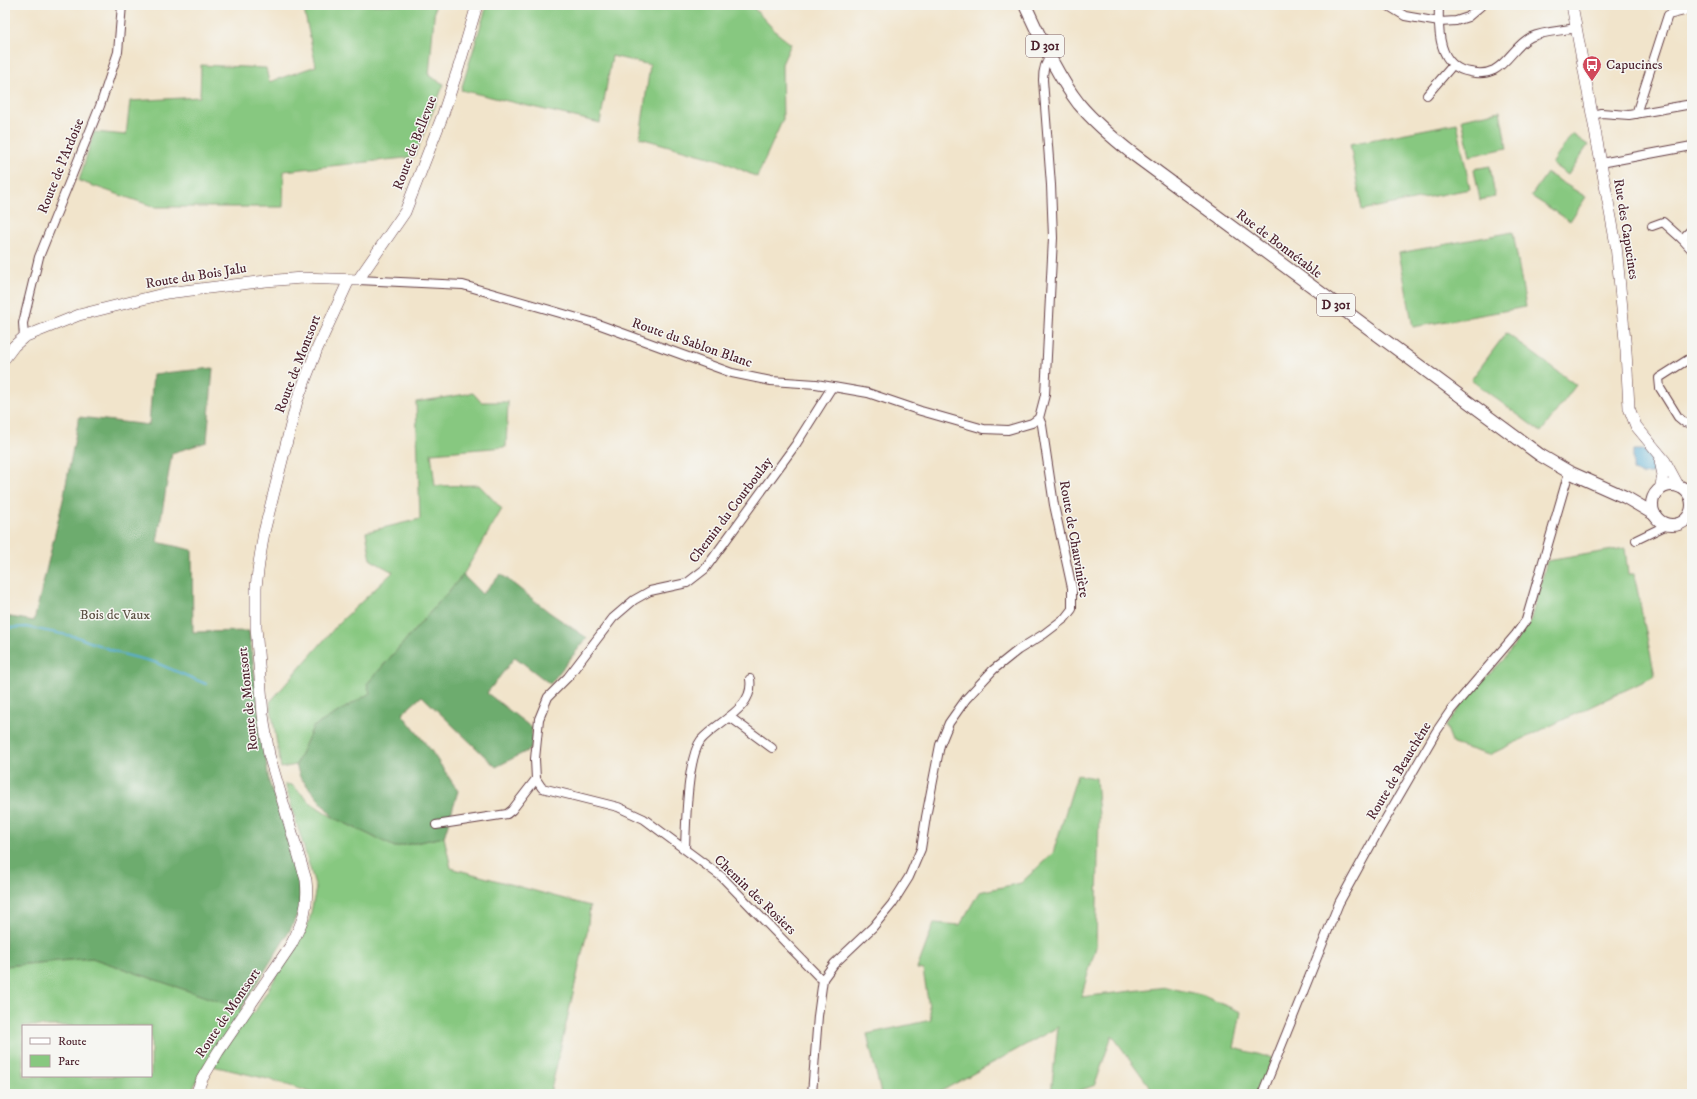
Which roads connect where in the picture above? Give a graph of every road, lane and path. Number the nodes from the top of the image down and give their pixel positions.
1 (122, 5) edge
2 (477, 5) edge
3 (1025, 5) edge
4 (1387, 5) edge
5 (1439, 5) edge
6 (1482, 5) edge
7 (1572, 5) edge
8 (1692, 9) edge
9 (1439, 22) junction
10 (1576, 28) junction
11 (1050, 58) junction
12 (1453, 65) junction
13 (1427, 95) dead end
14 (1692, 104) edge
15 (1636, 114) junction
16 (1592, 115) junction
17 (1692, 146) edge
18 (1601, 163) junction
19 (1652, 226) dead end
20 (1692, 230) edge
21 (1682, 239) junction
22 (1692, 250) edge
23 (354, 280) junction
24 (24, 337) junction
25 (1692, 357) edge
26 (5, 358) edge
27 (832, 387) junction
28 (1039, 418) junction
29 (1692, 424) edge
30 (1657, 451) junction
31 (1569, 472) junction
32 (1684, 487) edge
33 (1658, 492) junction
34 (1625, 497) junction
35 (1692, 510) edge
36 (1655, 514) junction
37 (1680, 523) junction
38 (1667, 525) junction
39 (1692, 529) edge
40 (1648, 533) junction
41 (1636, 540) dead end
42 (750, 679) dead end
43 (728, 718) junction
44 (772, 748) dead end
45 (536, 779) junction
46 (436, 825) dead end
47 (685, 848) junction
48 (824, 979) junction
49 (196, 1094) edge
50 (812, 1094) edge
51 (1262, 1094) edge

1 - 24 street, Route de l'Ardoise
2 - 23 street, Route de Bellevue
3 - 11 main road, Rue de Bonnétable / D 301
4 - 9 street
5 - 9 street
6 - 9 street
7 - 10 street, Rue des Capucines
8 - 15 street
9 - 12 street
10 - 12 street
10 - 16 street, Rue des Capucines
11 - 28 street, Route de Chauvinière
11 - 31 main road, Rue de Bonnétable / D 301
12 - 13 street
14 - 15 street
15 - 16 street
16 - 18 street, Rue des Capucines
17 - 18 street
18 - 30 street, Rue des Capucines
19 - 21 street
20 - 21 street
21 - 22 street
23 - 24 street, Route du Bois Jalu
23 - 27 street, Route du Sablon Blanc
23 - 49 street, Route de Montsort
24 - 26 street, Route du Bois Jalu
25 - 29 street
27 - 28 street, Route du Sablon Blanc
27 - 45 street, Chemin du Courboulay
28 - 48 street, Route de Chauvinière
30 - 32 street, Rue des Capucines
30 - 33 street, Rue des Capucines
31 - 34 main road, Rue de Bonnétable / D 301
31 - 51 street, Route de Beauchêne
32 - 33 main road
32 - 35 main road
33 - 34 main road, Rue de Bonnétable / D 301
33 - 36 main road
34 - 36 main road, Rue de Bonnétable / D 301
35 - 37 main road
36 - 38 main road
36 - 40 street
37 - 38 main road
37 - 39 main road
38 - 40 street
40 - 41 street
42 - 43 street
43 - 44 street
43 - 47 street
45 - 46 street
45 - 47 street, Chemin des Rosiers
47 - 48 street, Chemin des Rosiers
48 - 50 street, Route de Chauvinière

